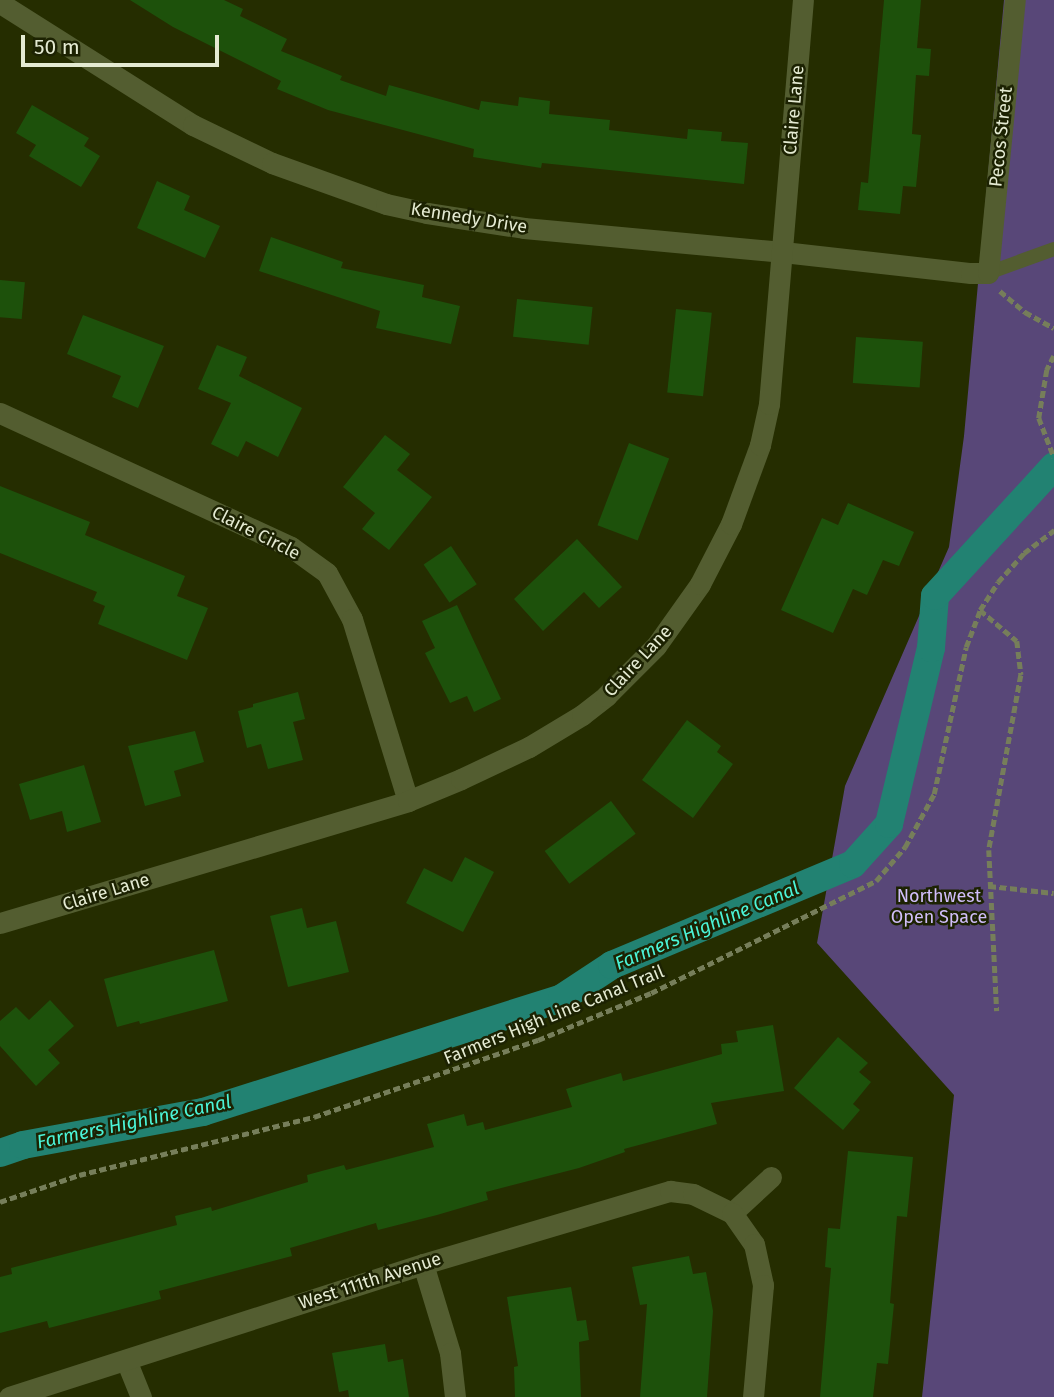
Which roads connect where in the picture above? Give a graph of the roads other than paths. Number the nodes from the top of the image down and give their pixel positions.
1 (803, 0) edge
2 (1015, 0) edge
3 (0, 3) edge
4 (1054, 249) edge
5 (783, 252) junction
6 (988, 273) junction
7 (0, 413) edge
8 (408, 801) junction
9 (0, 923) edge
10 (771, 1177) dead end
11 (732, 1213) junction
12 (423, 1264) junction
13 (126, 1360) junction
14 (9, 1397) edge
15 (141, 1397) edge
16 (455, 1397) edge
17 (753, 1397) edge

1 - 5 street, Claire Lane
2 - 6 street, Pecos Street
3 - 5 street, Kennedy Drive
4 - 6 lane
5 - 6 street, Kennedy Drive
5 - 8 street, Claire Lane
7 - 8 street, Claire Circle
8 - 9 street, Claire Lane
10 - 11 street
11 - 12 street, West 111th Avenue
11 - 17 street
12 - 13 street, West 111th Avenue
12 - 16 street
13 - 14 street, West 111th Avenue
13 - 15 street

